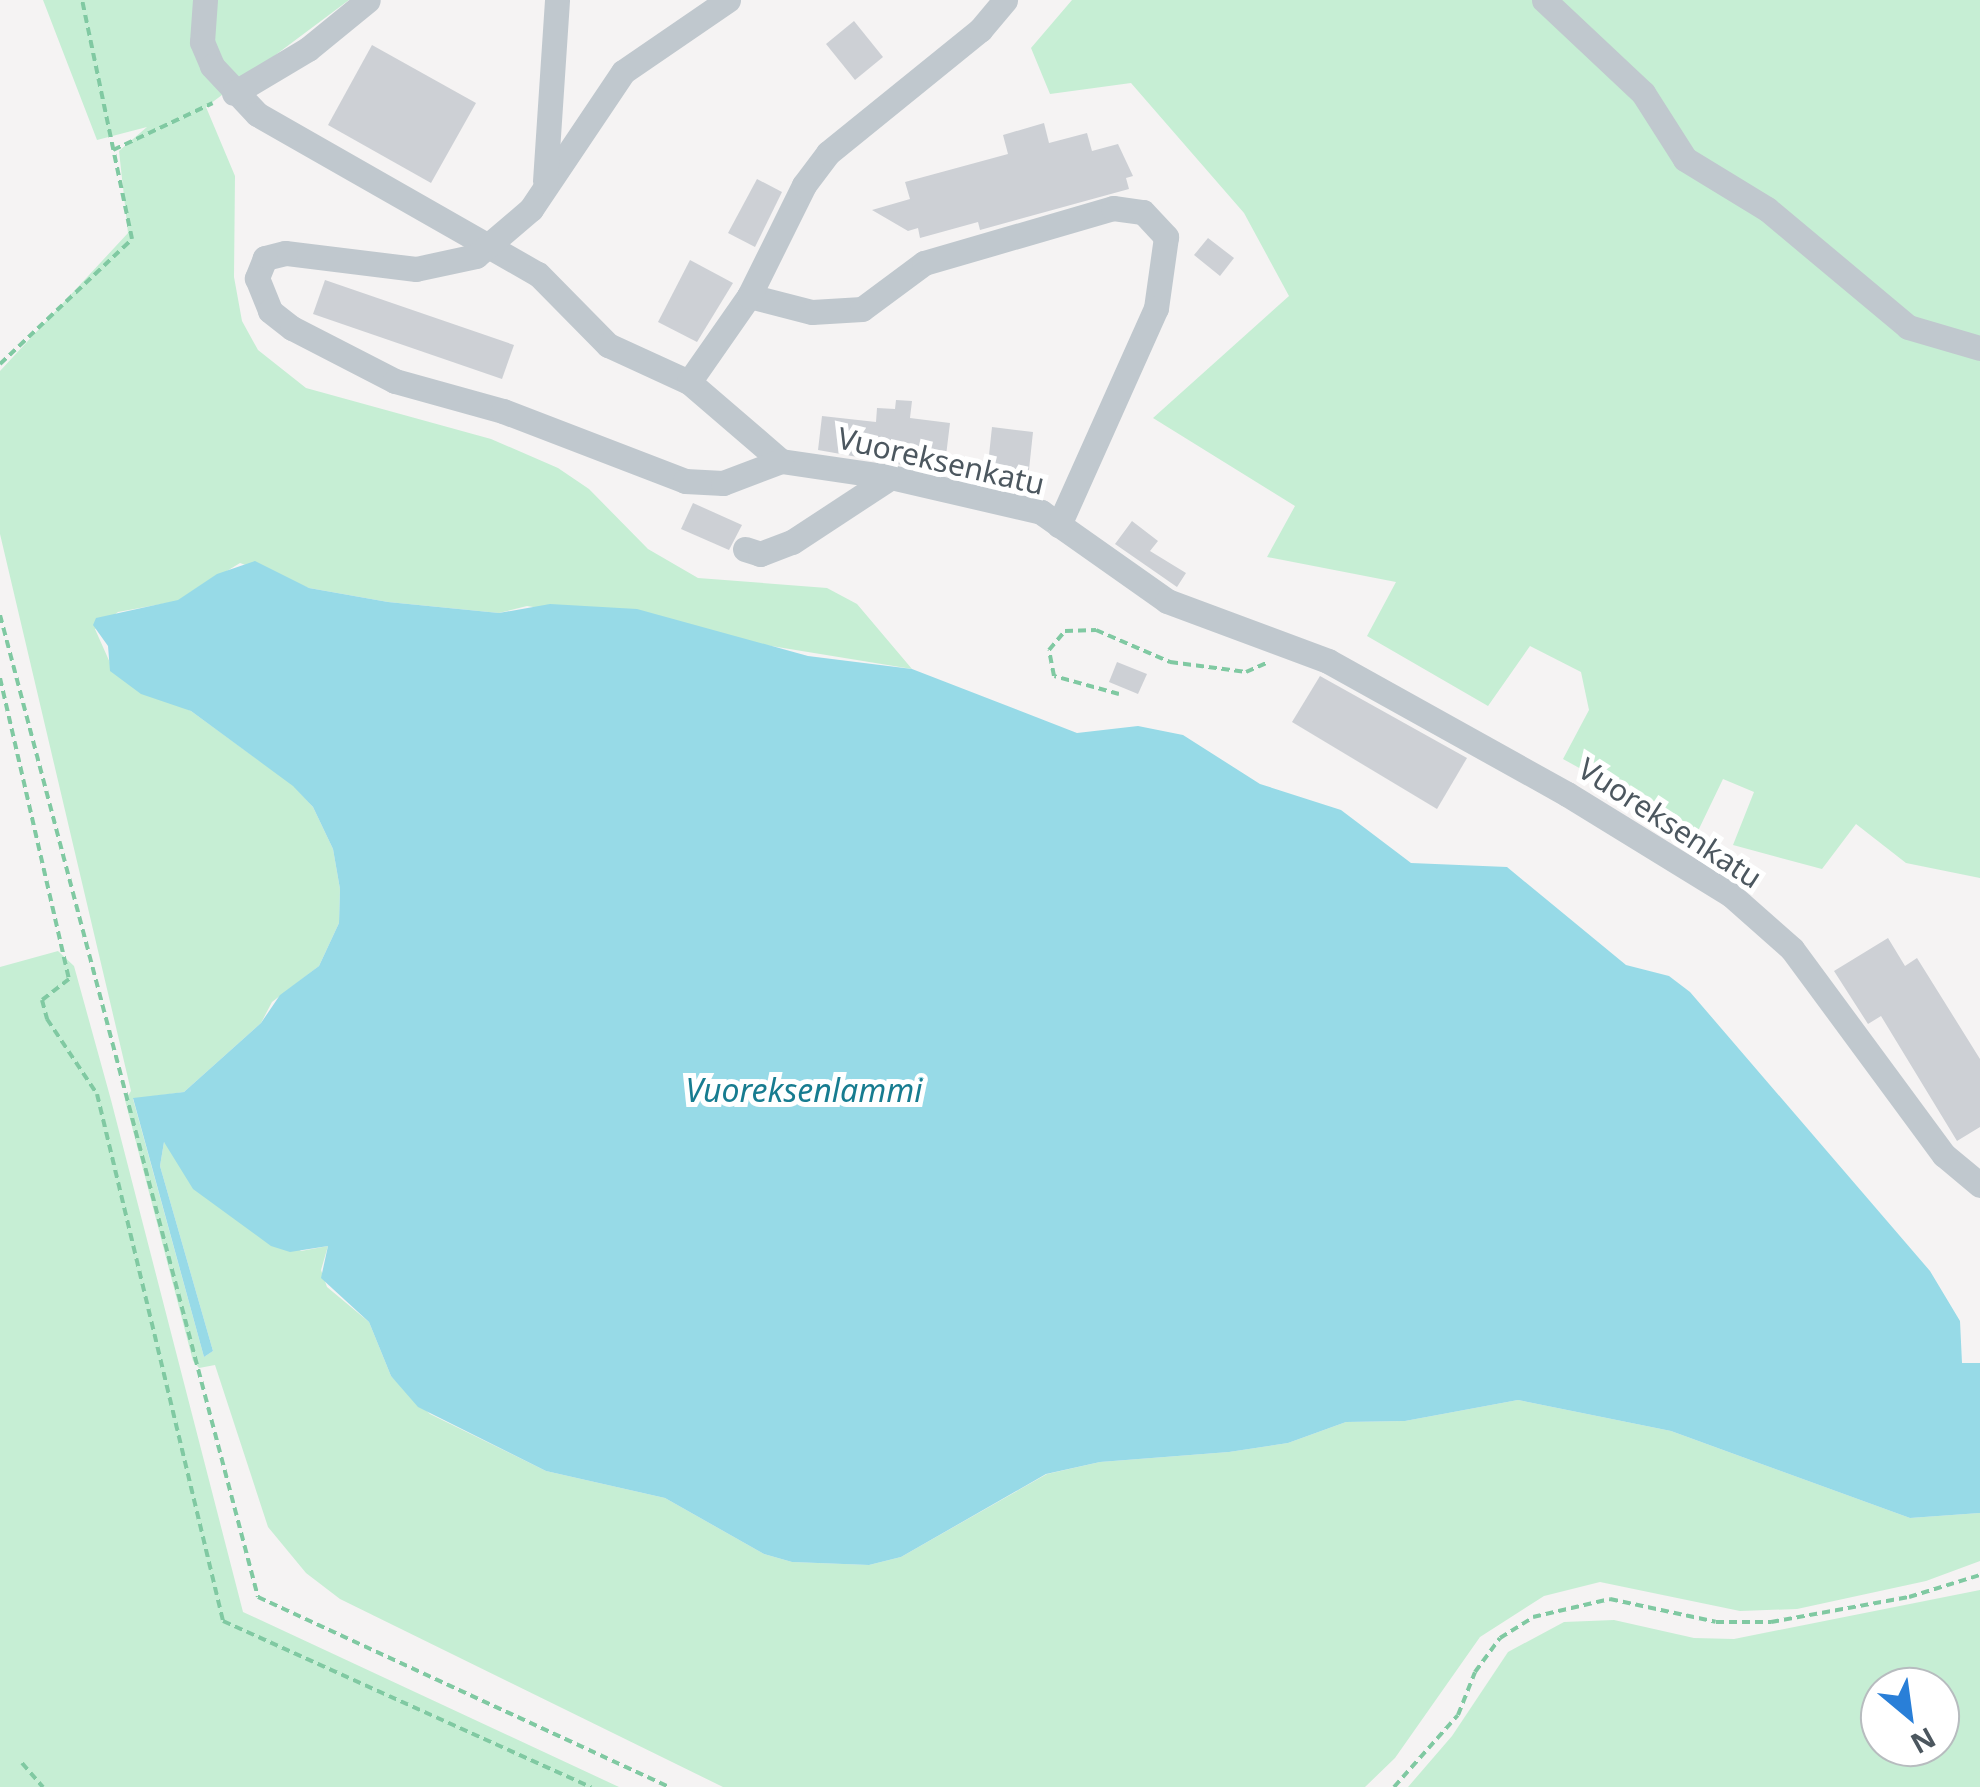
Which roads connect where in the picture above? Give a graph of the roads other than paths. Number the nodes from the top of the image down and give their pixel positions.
1 (205, 0) edge
2 (368, 0) edge
3 (557, 0) edge
4 (728, 0) edge
5 (1005, 0) edge
6 (1544, 0) edge
7 (234, 93) junction
8 (545, 181) junction
9 (488, 248) junction
10 (749, 296) junction
11 (1980, 348) edge
12 (689, 382) junction
13 (781, 461) junction
14 (890, 476) junction
15 (1059, 525) junction
16 (745, 549) dead end
17 (1980, 1185) edge

1 - 7 street
2 - 7 street
3 - 8 street
4 - 8 street
5 - 10 street
6 - 11 street
7 - 9 street
8 - 9 street
9 - 12 street
9 - 13 street
10 - 12 street
10 - 15 street
12 - 13 street
13 - 14 street, Vuoreksenkatu
14 - 15 street, Vuoreksenkatu
14 - 16 street
15 - 17 street, Vuoreksenkatu

